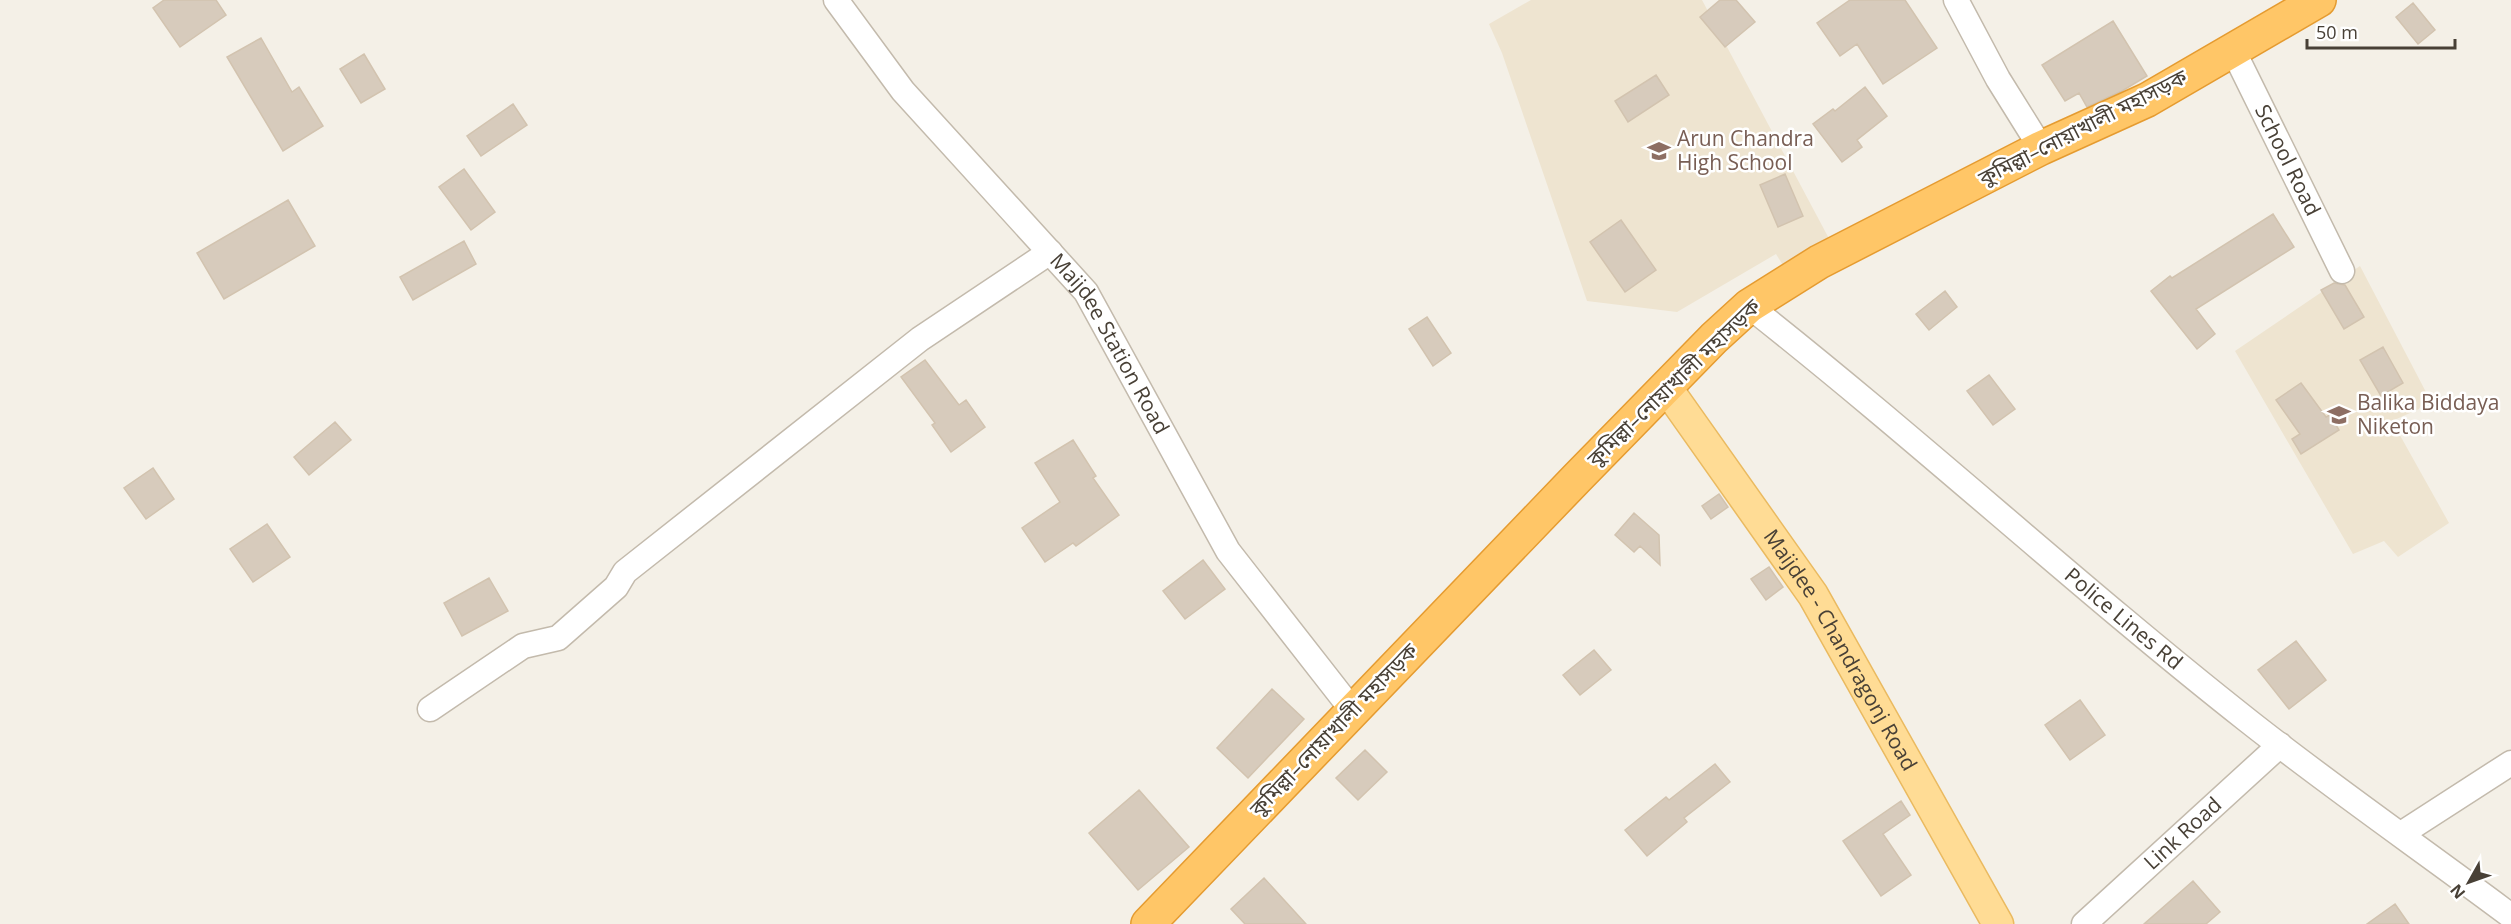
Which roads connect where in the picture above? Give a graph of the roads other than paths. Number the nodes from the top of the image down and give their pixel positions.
1 (836, 0) edge
2 (1956, 0) edge
3 (2319, 0) edge
4 (2233, 50) junction
5 (2041, 148) junction
6 (1050, 252) junction
7 (2342, 271) dead end
8 (1749, 306) junction
9 (1666, 387) junction
10 (430, 709) dead end
11 (1353, 711) junction
12 (2280, 745) junction
13 (2511, 763) edge
14 (2401, 834) junction
15 (2511, 916) edge
16 (1148, 924) edge
17 (1998, 924) edge
18 (2084, 924) edge

1 - 6 street, Maijdee Station Road
2 - 5 street
3 - 4 highway, কুমিল্লা–নোয়াখালী মহাসড়ক
4 - 5 highway, কুমিল্লা–নোয়াখালী মহাসড়ক
4 - 7 street, School Road
5 - 8 highway, কুমিল্লা–নোয়াখালী মহাসড়ক
6 - 10 street
6 - 11 street, Maijdee Station Road
8 - 9 highway, কুমিল্লা–নোয়াখালী মহাসড়ক
8 - 12 street, Police Lines Rd
9 - 11 highway, কুমিল্লা–নোয়াখালী মহাসড়ক
9 - 17 main road, Maijdee - Chandragonj Road
11 - 16 highway, কুমিল্লা–নোয়াখালী মহাসড়ক
12 - 14 street, Police Lines Rd
12 - 18 street, Link Road
13 - 14 street
14 - 15 street, Police Lines Rd

